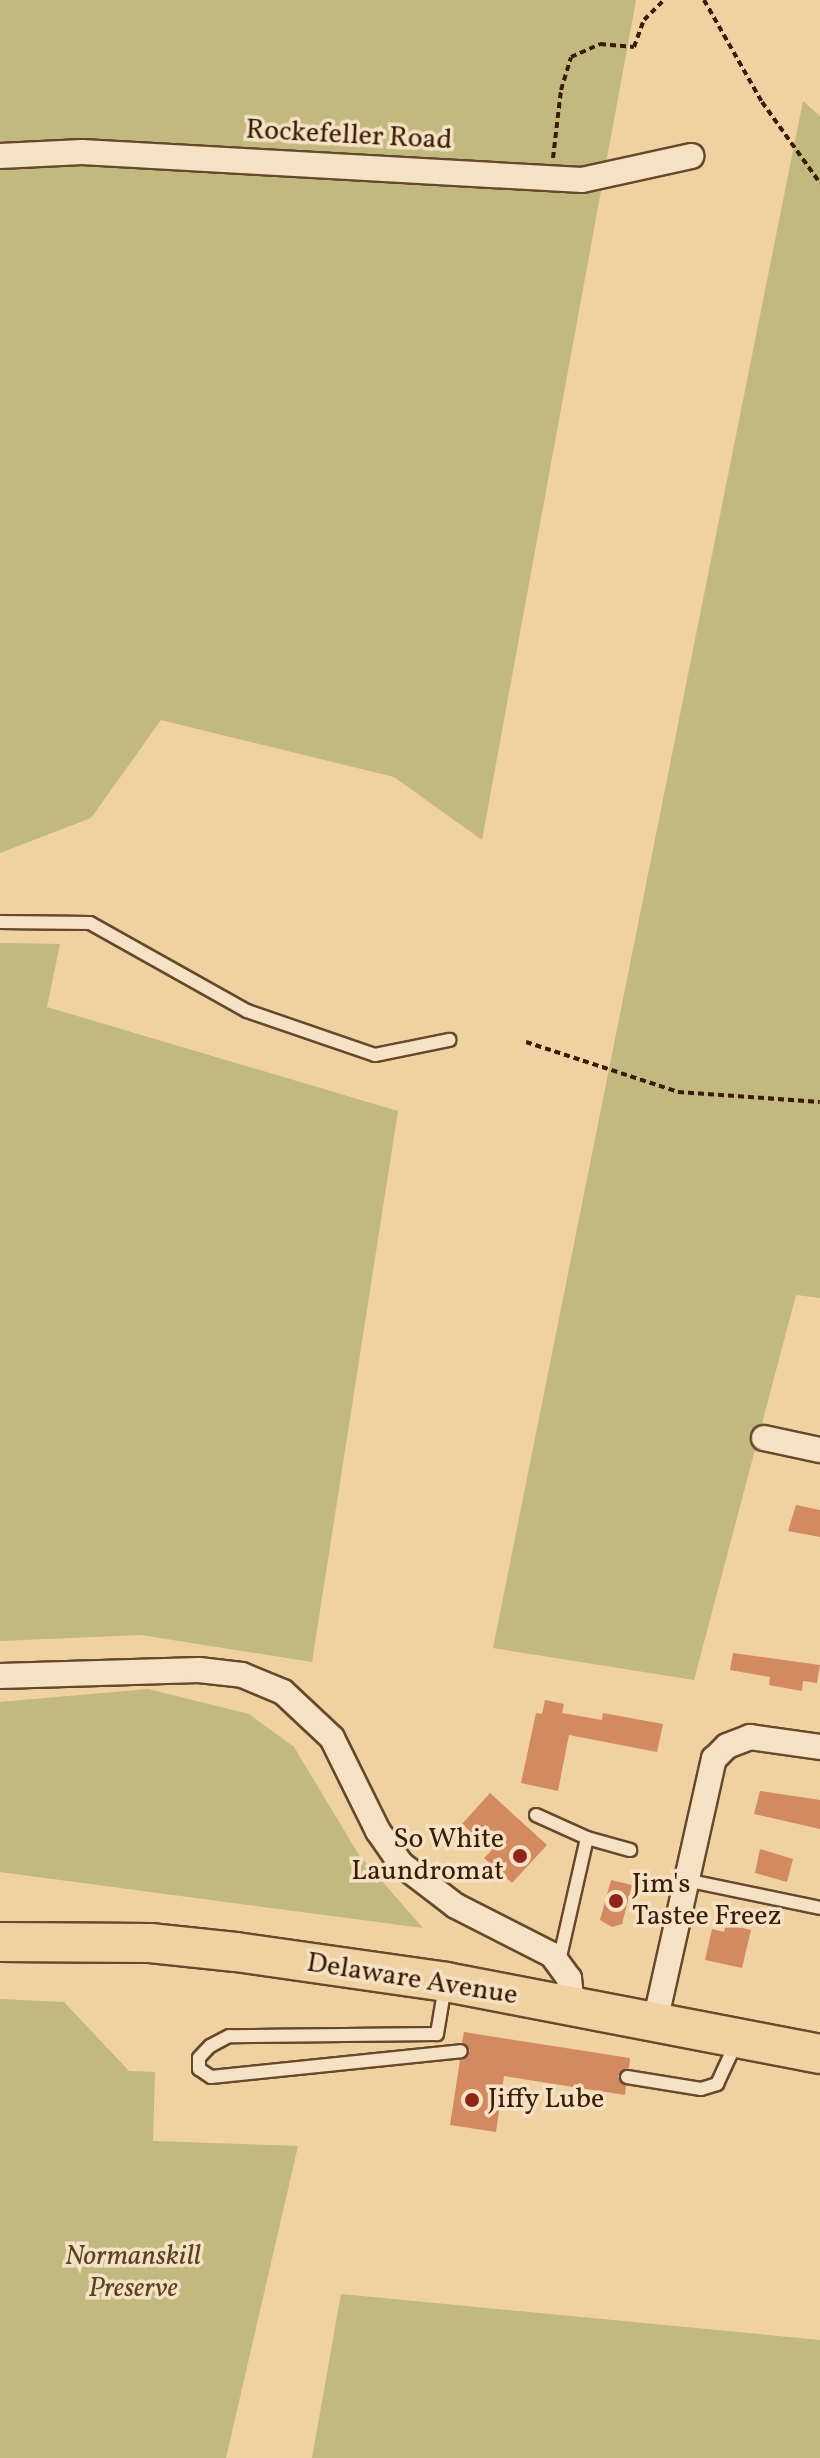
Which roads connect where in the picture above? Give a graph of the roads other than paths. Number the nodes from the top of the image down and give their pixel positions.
1 (0, 156) edge
2 (691, 156) dead end
3 (0, 922) edge
4 (449, 1040) dead end
5 (764, 1438) dead end
6 (820, 1450) edge
7 (0, 1676) edge
8 (820, 1747) edge
9 (536, 1815) dead end
10 (587, 1838) junction
11 (630, 1850) dead end
12 (686, 1880) junction
13 (820, 1908) edge
14 (0, 1942) edge
15 (559, 1961) junction
16 (446, 1982) junction
17 (572, 2006) junction
18 (655, 2022) junction
19 (738, 2038) junction
20 (461, 2051) dead end
21 (820, 2054) edge
22 (627, 2077) dead end

1 - 2 street, Rockefeller Road
3 - 4 lane
5 - 6 street
7 - 15 street
8 - 12 street
9 - 10 lane
10 - 11 lane
10 - 15 lane
12 - 13 lane
12 - 18 street
14 - 16 main road, Delaware Avenue
15 - 17 street
16 - 17 main road, Delaware Avenue
16 - 20 lane
17 - 18 main road, Delaware Avenue
18 - 19 main road, Delaware Avenue
19 - 21 main road, Delaware Avenue
19 - 22 lane

